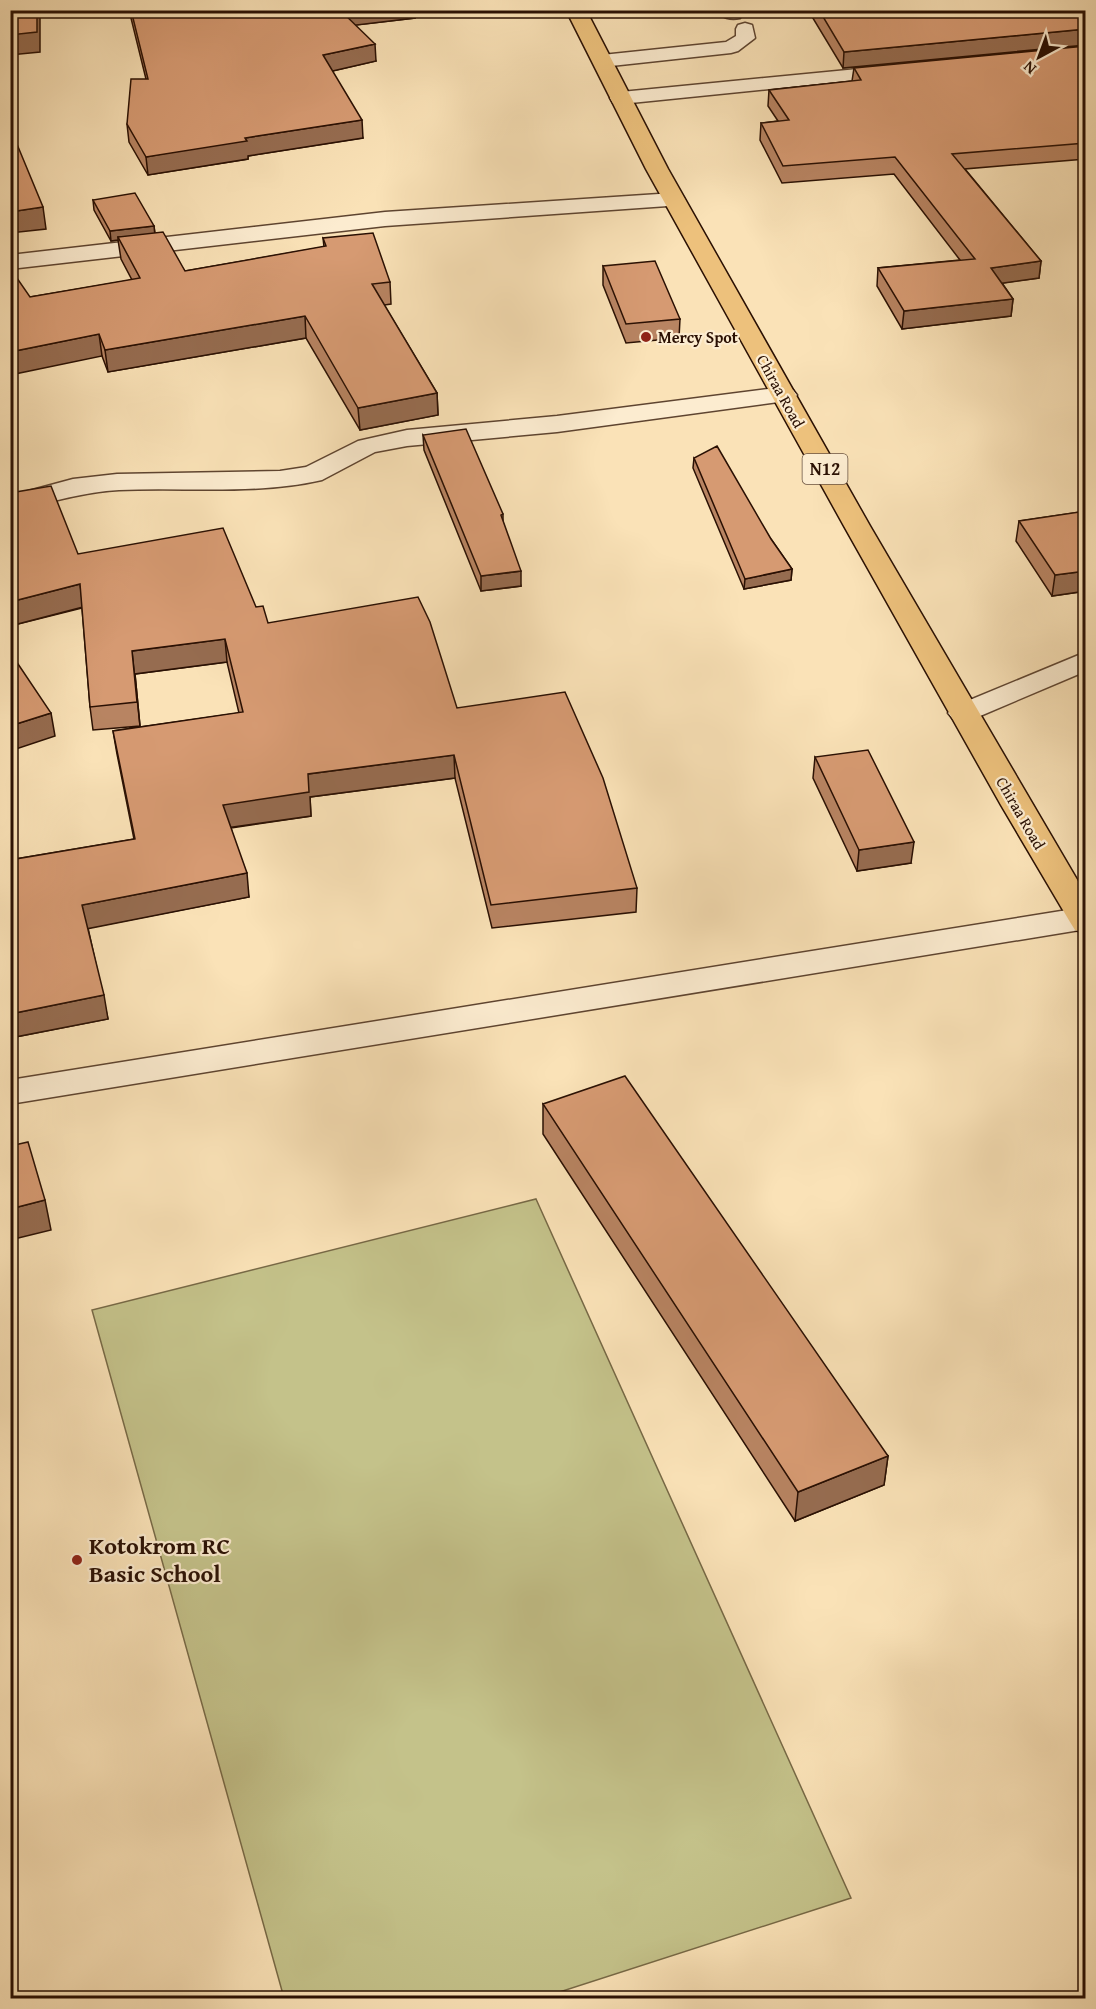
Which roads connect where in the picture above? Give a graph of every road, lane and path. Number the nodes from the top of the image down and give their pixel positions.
1 (576, 10) edge
2 (746, 29) dead end
3 (602, 61) junction
4 (919, 69) edge
5 (621, 98) junction
6 (674, 200) junction
7 (10, 262) edge
8 (784, 395) junction
9 (10, 504) edge
10 (1086, 660) edge
11 (963, 713) junction
12 (1085, 920) edge
13 (10, 1092) edge

1 - 3 highway, Chiraa Road / N12
2 - 3 lane
3 - 5 highway, Chiraa Road / N12
4 - 5 street
5 - 6 highway, Chiraa Road / N12
6 - 7 street
6 - 8 highway, Chiraa Road / N12
8 - 9 street
8 - 11 highway, Chiraa Road / N12
10 - 11 street
11 - 12 highway, Chiraa Road / N12
12 - 13 street

